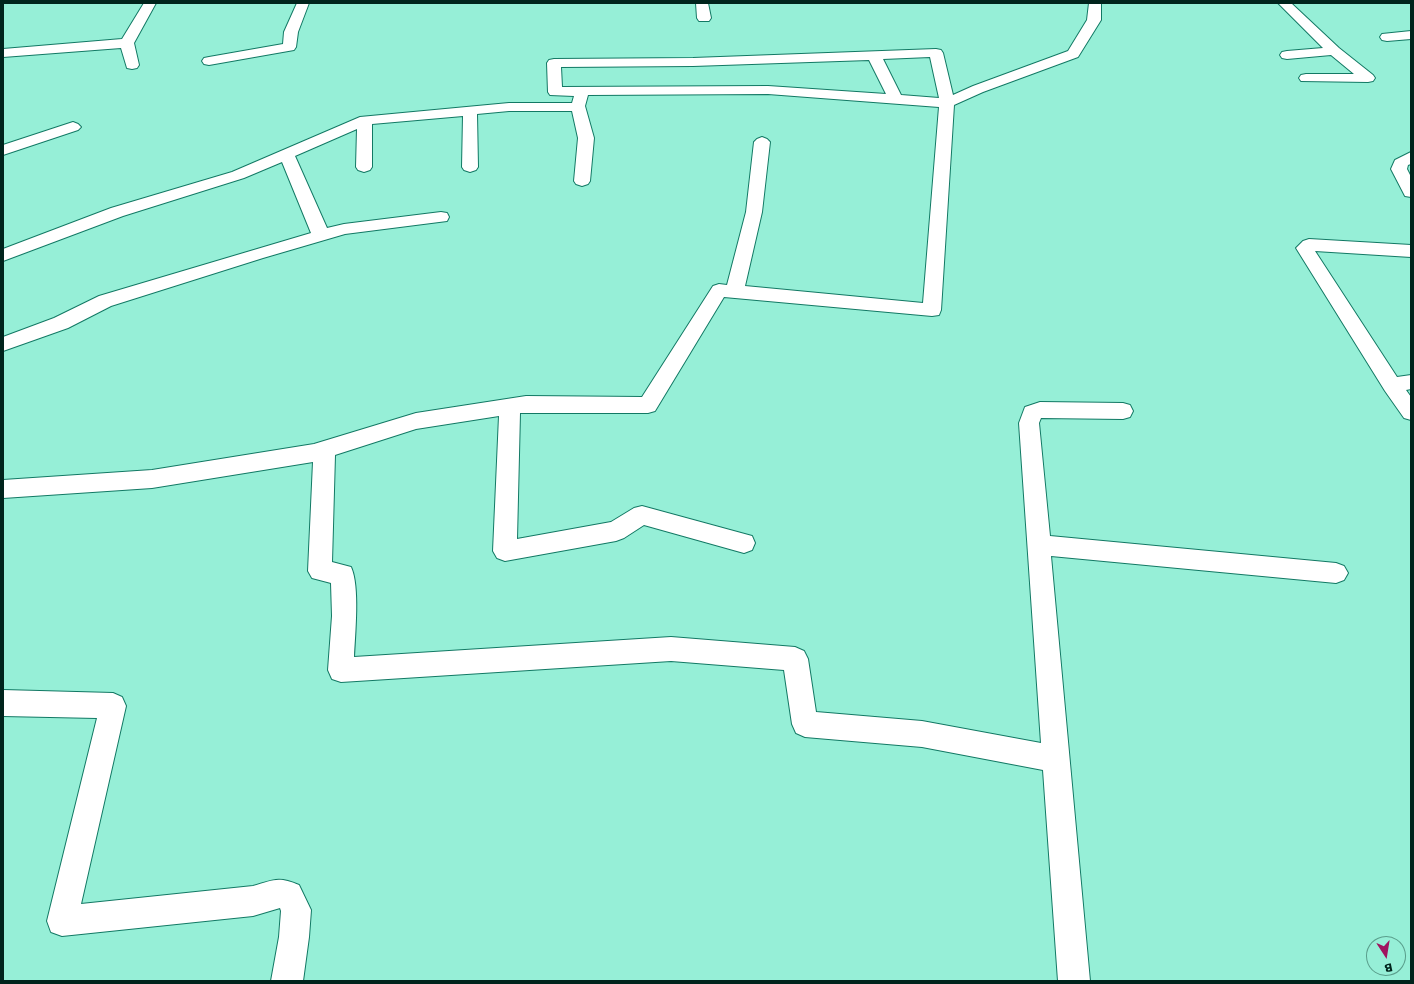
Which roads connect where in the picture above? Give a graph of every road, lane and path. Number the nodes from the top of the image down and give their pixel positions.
1 (150, 3) edge
2 (303, 3) edge
3 (702, 3) edge
4 (1096, 3) edge
5 (1284, 3) edge
6 (704, 18) dead end
7 (1411, 35) edge
8 (1387, 37) dead end
9 (127, 43) junction
10 (1334, 51) junction
11 (3, 53) edge
12 (1287, 55) dead end
13 (874, 56) junction
14 (209, 61) dead end
15 (132, 65) dead end
16 (1306, 78) dead end
17 (582, 91) junction
18 (896, 99) junction
19 (947, 103) junction
20 (578, 106) junction
21 (470, 111) junction
22 (365, 120) junction
23 (74, 127) dead end
24 (762, 142) dead end
25 (3, 150) edge
26 (286, 154) junction
27 (1411, 157) edge
28 (364, 167) dead end
29 (470, 167) dead end
30 (582, 180) dead end
31 (1411, 192) edge
32 (441, 217) dead end
33 (321, 235) junction
34 (1411, 251) edge
35 (3, 255) edge
36 (734, 292) junction
37 (3, 344) edge
38 (1401, 384) edge
39 (510, 408) junction
40 (1123, 411) dead end
41 (1411, 412) edge
42 (324, 451) junction
43 (3, 489) edge
44 (744, 543) dead end
45 (1038, 546) junction
46 (1336, 574) dead end
47 (3, 703) edge
48 (1056, 759) junction
49 (287, 981) edge
50 (1074, 981) edge

1 - 9 lane
2 - 14 lane
3 - 6 lane
4 - 19 lane
5 - 10 lane
7 - 8 lane
9 - 11 lane
9 - 15 lane
10 - 12 lane
10 - 16 lane
13 - 17 lane
13 - 18 lane
13 - 19 lane
17 - 18 lane
17 - 20 lane
18 - 19 lane
19 - 36 lane
20 - 21 lane
20 - 30 lane
21 - 22 lane
21 - 29 lane
22 - 26 lane
22 - 28 lane
23 - 25 lane
24 - 36 lane
26 - 33 lane
26 - 35 lane
27 - 31 lane
32 - 33 lane
33 - 37 lane
34 - 38 lane
36 - 39 lane
38 - 41 lane
39 - 42 lane
39 - 44 lane
40 - 45 lane
42 - 43 lane
42 - 48 lane
45 - 46 lane
45 - 48 lane
47 - 49 lane
48 - 50 lane

